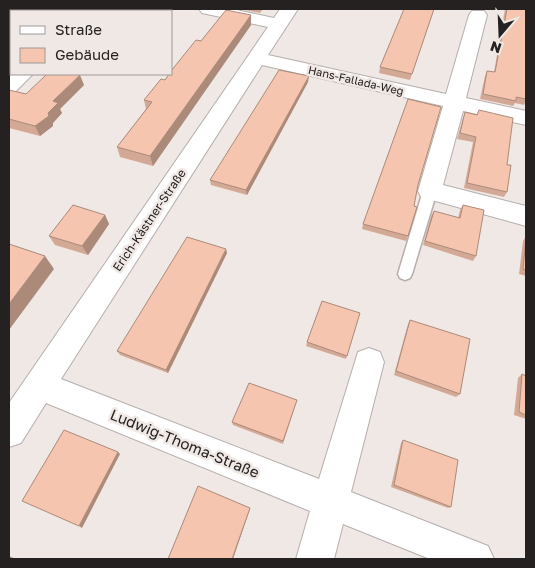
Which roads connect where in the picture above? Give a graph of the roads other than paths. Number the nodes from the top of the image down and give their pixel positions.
1 (208, 9) edge
2 (284, 16) edge
3 (478, 16) dead end
4 (256, 58) junction
5 (22, 75) edge
6 (9, 87) edge
7 (456, 102) junction
8 (526, 118) edge
9 (430, 192) junction
10 (526, 216) edge
11 (405, 274) dead end
12 (369, 362) dead end
13 (39, 385) junction
14 (9, 431) edge
15 (331, 502) junction
16 (314, 559) edge
17 (475, 559) edge

1 - 2 street
2 - 4 street, Erich-Kästner-Straße
3 - 7 street
4 - 7 street, Hans-Fallada-Weg
4 - 13 street, Erich-Kästner-Straße
5 - 6 street
7 - 8 street, Hans-Fallada-Weg
7 - 9 street
9 - 10 street
9 - 11 lane
12 - 15 street
13 - 14 street, Erich-Kästner-Straße
13 - 15 street, Ludwig-Thoma-Straße
15 - 16 street
15 - 17 street, Ludwig-Thoma-Straße

